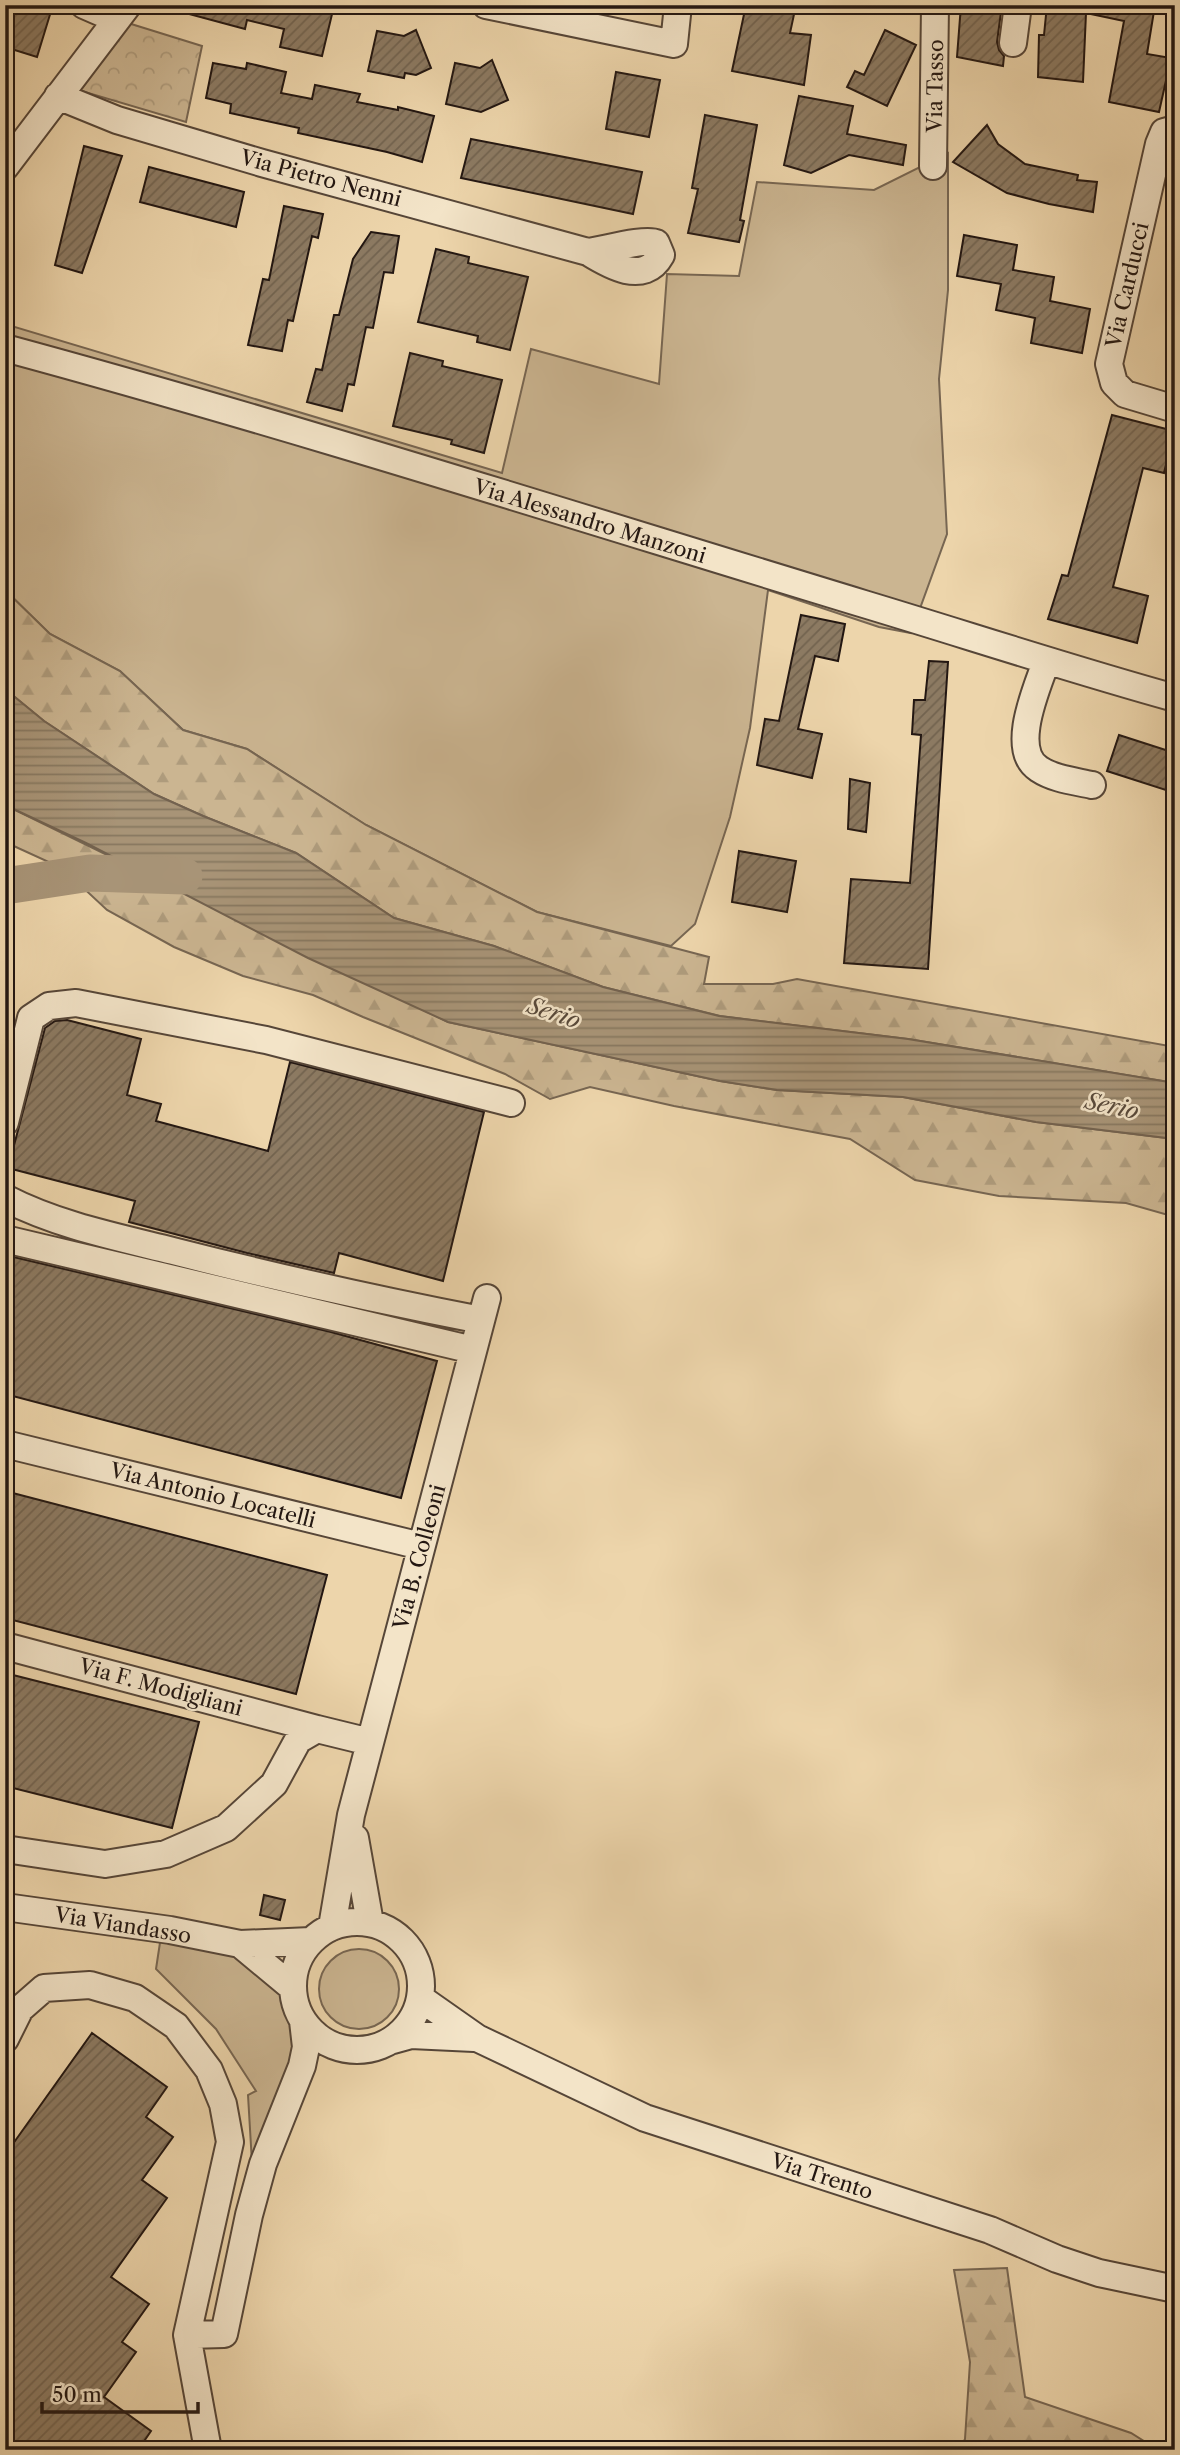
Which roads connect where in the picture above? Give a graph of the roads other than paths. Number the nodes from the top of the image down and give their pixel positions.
1 (84, 5) edge
2 (486, 5) edge
3 (678, 5) edge
4 (936, 5) edge
5 (1018, 5) edge
6 (122, 12) edge
7 (1013, 43) dead end
8 (58, 96) junction
9 (1175, 128) edge
10 (933, 166) dead end
11 (5, 167) edge
12 (587, 252) dead end
13 (5, 348) edge
14 (1175, 409) edge
15 (1046, 662) junction
16 (1175, 698) edge
17 (1092, 785) dead end
18 (511, 1103) dead end
19 (5, 1122) edge
20 (5, 1198) edge
21 (5, 1238) edge
22 (473, 1350) junction
23 (5, 1444) edge
24 (421, 1546) junction
25 (5, 1646) edge
26 (317, 1729) junction
27 (370, 1742) junction
28 (351, 1815) junction
29 (5, 1849) edge
30 (5, 1908) edge
31 (370, 1923) junction
32 (321, 1934) junction
33 (240, 1944) junction
34 (293, 1988) junction
35 (420, 1998) junction
36 (303, 2021) junction
37 (477, 2038) junction
38 (5, 2039) edge
39 (393, 2039) junction
40 (344, 2049) junction
41 (290, 2093) junction
42 (1175, 2289) edge
43 (187, 2335) junction
44 (208, 2450) edge

1 - 6 street
2 - 3 street
4 - 10 street, Via Tasso
5 - 7 street
6 - 8 street
8 - 11 street
8 - 12 street, Via Pietro Nenni
9 - 14 street, Via Carducci
13 - 15 street, Via Alessandro Manzoni
15 - 16 street, Via Alessandro Manzoni
15 - 17 street
18 - 19 street
20 - 22 street, Via B. Colleoni
21 - 22 street
22 - 24 street, Via B. Colleoni
23 - 24 street, Via Antonio Locatelli
24 - 27 street, Via B. Colleoni
25 - 26 street, Via F. Modigliani
26 - 27 street, Via F. Modigliani
26 - 29 street
27 - 28 street, Via B. Colleoni
28 - 31 street, Via B. Colleoni
28 - 32 street, Via B. Colleoni
30 - 33 street, Via Viandasso
31 - 32 street
31 - 35 street
32 - 33 street, Via Viandasso
32 - 34 street
33 - 34 street, Via Viandasso
34 - 36 street
35 - 37 street, Via Trento
35 - 39 street
36 - 40 street
36 - 41 street
37 - 39 street, Via Trento
37 - 42 street, Via Trento
38 - 43 street
39 - 40 street
40 - 41 street
41 - 43 street
43 - 44 street

